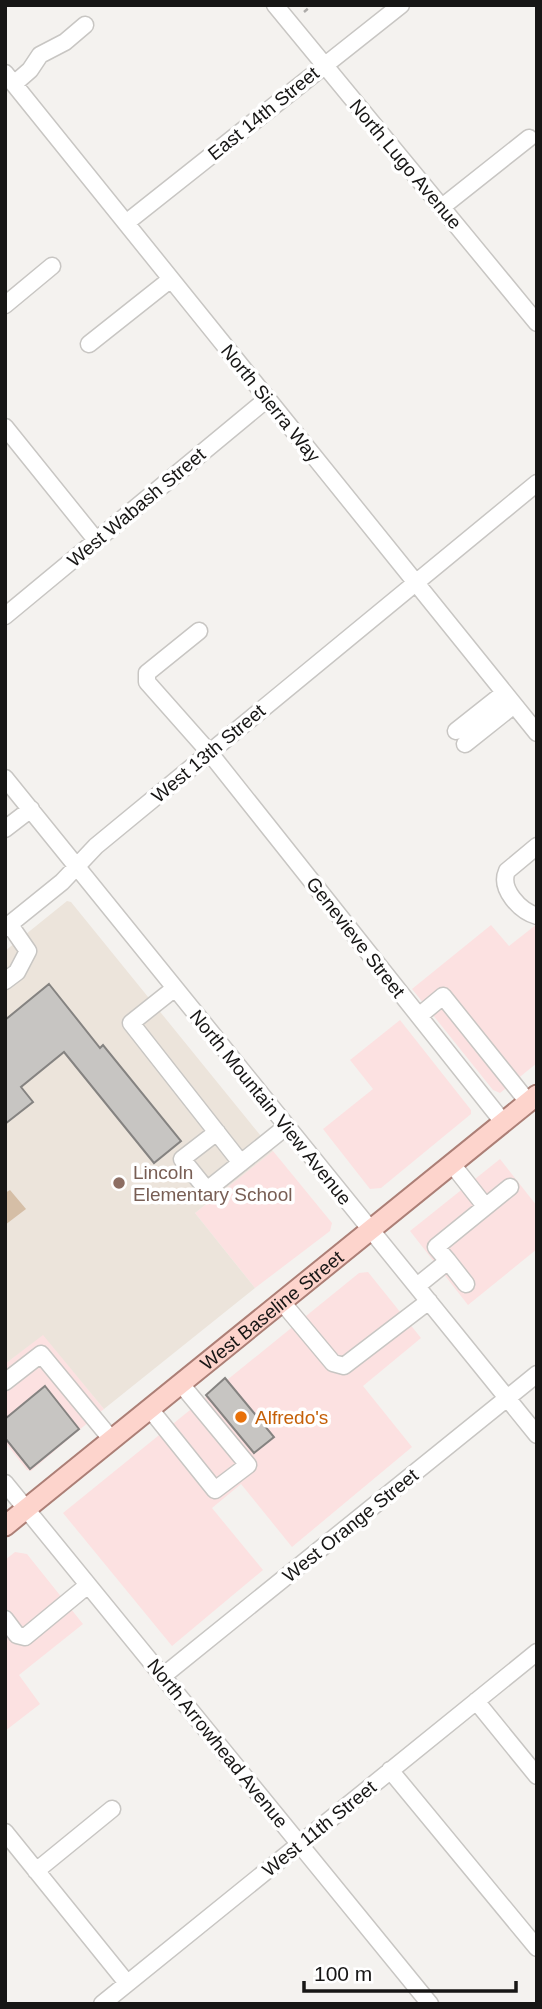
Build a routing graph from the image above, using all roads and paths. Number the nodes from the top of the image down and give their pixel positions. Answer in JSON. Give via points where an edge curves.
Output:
{"nodes":[{"id":1,"x":275,"y":5,"type":"edge"},
{"id":2,"x":312,"y":5,"type":"edge"},
{"id":3,"x":401,"y":5,"type":"edge"},
{"id":4,"x":304,"y":12,"type":"dead end"},
{"id":5,"x":85,"y":25,"type":"dead end"},
{"id":6,"x":324,"y":65,"type":"junction"},
{"id":7,"x":9,"y":78,"type":"edge"},
{"id":8,"x":529,"y":138,"type":"dead end"},
{"id":9,"x":442,"y":208,"type":"junction"},
{"id":10,"x":126,"y":223,"type":"junction"},
{"id":11,"x":52,"y":266,"type":"dead end"},
{"id":12,"x":171,"y":279,"type":"junction"},
{"id":13,"x":5,"y":305,"type":"edge"},
{"id":14,"x":537,"y":323,"type":"edge"},
{"id":15,"x":89,"y":344,"type":"dead end"},
{"id":16,"x":267,"y":399,"type":"junction"},
{"id":17,"x":5,"y":427,"type":"edge"},
{"id":18,"x":537,"y":484,"type":"edge"},
{"id":19,"x":96,"y":540,"type":"junction"},
{"id":20,"x":415,"y":582,"type":"junction"},
{"id":21,"x":5,"y":616,"type":"edge"},
{"id":22,"x":199,"y":631,"type":"dead end"},
{"id":23,"x":509,"y":699,"type":"junction"},
{"id":24,"x":537,"y":733,"type":"edge"},
{"id":25,"x":461,"y":737,"type":"dead end"},
{"id":26,"x":209,"y":752,"type":"junction"},
{"id":27,"x":5,"y":778,"type":"edge"},
{"id":28,"x":31,"y":809,"type":"junction"},
{"id":29,"x":5,"y":830,"type":"edge"},
{"id":30,"x":537,"y":846,"type":"edge"},
{"id":31,"x":77,"y":866,"type":"junction"},
{"id":32,"x":537,"y":916,"type":"edge"},
{"id":33,"x":7,"y":926,"type":"edge"},
{"id":34,"x":5,"y":981,"type":"edge"},
{"id":35,"x":175,"y":988,"type":"junction"},
{"id":36,"x":418,"y":1016,"type":"junction"},
{"id":37,"x":533,"y":1099,"type":"edge"},
{"id":38,"x":503,"y":1122,"type":"junction"},
{"id":39,"x":287,"y":1126,"type":"junction"},
{"id":40,"x":217,"y":1132,"type":"junction"},
{"id":41,"x":241,"y":1163,"type":"junction"},
{"id":42,"x":452,"y":1164,"type":"junction"},
{"id":43,"x":510,"y":1187,"type":"dead end"},
{"id":44,"x":485,"y":1206,"type":"junction"},
{"id":45,"x":371,"y":1230,"type":"junction"},
{"id":46,"x":448,"y":1261,"type":"junction"},
{"id":47,"x":466,"y":1284,"type":"dead end"},
{"id":48,"x":417,"y":1286,"type":"junction"},
{"id":49,"x":429,"y":1301,"type":"junction"},
{"id":50,"x":282,"y":1302,"type":"junction"},
{"id":51,"x":537,"y":1374,"type":"edge"},
{"id":52,"x":5,"y":1382,"type":"edge"},
{"id":53,"x":181,"y":1384,"type":"junction"},
{"id":54,"x":507,"y":1398,"type":"junction"},
{"id":55,"x":150,"y":1409,"type":"junction"},
{"id":56,"x":537,"y":1435,"type":"edge"},
{"id":57,"x":112,"y":1440,"type":"junction"},
{"id":58,"x":5,"y":1483,"type":"edge"},
{"id":59,"x":26,"y":1509,"type":"junction"},
{"id":60,"x":5,"y":1526,"type":"edge"},
{"id":61,"x":88,"y":1585,"type":"junction"},
{"id":62,"x":5,"y":1619,"type":"edge"},
{"id":63,"x":537,"y":1652,"type":"edge"},
{"id":64,"x":163,"y":1676,"type":"junction"},
{"id":65,"x":476,"y":1701,"type":"junction"},
{"id":66,"x":390,"y":1770,"type":"junction"},
{"id":67,"x":537,"y":1776,"type":"edge"},
{"id":68,"x":112,"y":1809,"type":"dead end"},
{"id":69,"x":5,"y":1832,"type":"edge"},
{"id":70,"x":300,"y":1844,"type":"junction"},
{"id":71,"x":36,"y":1871,"type":"junction"},
{"id":72,"x":537,"y":1948,"type":"edge"},
{"id":73,"x":127,"y":1983,"type":"junction"},
{"id":74,"x":424,"y":2002,"type":"edge"},
{"id":75,"x":102,"y":2004,"type":"edge"}],
"edges":[{"from":1,"to":6,"type":"street","name":"North Lugo Avenue"},
{"from":2,"to":4,"type":"path"},
{"from":3,"to":6,"type":"street","name":"East 14th Street"},
{"from":5,"to":7,"type":"street","via":[[40,55],[30,71]]},
{"from":6,"to":9,"type":"street","name":"North Lugo Avenue"},
{"from":6,"to":10,"type":"street","name":"East 14th Street"},
{"from":7,"to":10,"type":"street","name":"North Sierra Way"},
{"from":8,"to":9,"type":"street"},
{"from":9,"to":14,"type":"street","name":"North Lugo Avenue"},
{"from":10,"to":12,"type":"street","name":"North Sierra Way"},
{"from":11,"to":13,"type":"street"},
{"from":12,"to":15,"type":"street"},
{"from":12,"to":16,"type":"street","name":"North Sierra Way"},
{"from":16,"to":19,"type":"street","name":"West Wabash Street"},
{"from":16,"to":20,"type":"street","name":"North Sierra Way"},
{"from":17,"to":19,"type":"street"},
{"from":18,"to":20,"type":"street","name":"West 13th Street"},
{"from":19,"to":21,"type":"street","name":"West Wabash Street"},
{"from":20,"to":23,"type":"street","name":"North Sierra Way"},
{"from":20,"to":26,"type":"street","name":"West 13th Street"},
{"from":22,"to":26,"type":"street","name":"Genevieve Street","via":[[147,673],[147,682]]},
{"from":23,"to":24,"type":"street","name":"North Sierra Way"},
{"from":23,"to":25,"type":"street"},
{"from":26,"to":31,"type":"street","name":"West 13th Street"},
{"from":26,"to":36,"type":"street","name":"Genevieve Street"},
{"from":27,"to":28,"type":"street","name":"North Mountain View Avenue"},
{"from":28,"to":29,"type":"street"},
{"from":28,"to":31,"type":"street","name":"North Mountain View Avenue"},
{"from":30,"to":32,"type":"street","via":[[504,877],[521,908]]},
{"from":31,"to":33,"type":"street","name":"West 13th Street"},
{"from":31,"to":35,"type":"street","name":"North Mountain View Avenue"},
{"from":33,"to":34,"type":"street","via":[[27,951],[17,972]]},
{"from":35,"to":39,"type":"street","name":"North Mountain View Avenue"},
{"from":35,"to":40,"type":"street","via":[[131,1023]]},
{"from":36,"to":37,"type":"street","via":[[443,996]]},
{"from":36,"to":38,"type":"street","name":"Genevieve Street"},
{"from":37,"to":38,"type":"main road","name":"West Baseline Street"},
{"from":38,"to":42,"type":"main road","name":"West Baseline Street"},
{"from":39,"to":41,"type":"street"},
{"from":39,"to":45,"type":"street","name":"North Mountain View Avenue"},
{"from":40,"to":41,"type":"street"},
{"from":40,"to":41,"type":"street","via":[[182,1159],[206,1189]]},
{"from":42,"to":44,"type":"street"},
{"from":42,"to":45,"type":"main road","name":"West Baseline Street"},
{"from":43,"to":44,"type":"street"},
{"from":44,"to":46,"type":"street","via":[[436,1247]]},
{"from":45,"to":48,"type":"street","name":"North Mountain View Avenue"},
{"from":45,"to":50,"type":"main road","name":"West Baseline Street"},
{"from":46,"to":47,"type":"street"},
{"from":46,"to":48,"type":"street"},
{"from":48,"to":49,"type":"street","name":"North Mountain View Avenue"},
{"from":49,"to":50,"type":"street","via":[[344,1366],[333,1363]]},
{"from":49,"to":54,"type":"street","name":"North Mountain View Avenue"},
{"from":50,"to":53,"type":"main road","name":"West Baseline Street"},
{"from":51,"to":54,"type":"street","name":"West Orange Street"},
{"from":52,"to":57,"type":"street","via":[[41,1354]]},
{"from":53,"to":55,"type":"main road","name":"West Baseline Street"},
{"from":53,"to":55,"type":"street","via":[[248,1465],[215,1490]]},
{"from":54,"to":56,"type":"street","name":"North Mountain View Avenue"},
{"from":54,"to":64,"type":"street","name":"West Orange Street"},
{"from":55,"to":57,"type":"main road","name":"West Baseline Street"},
{"from":57,"to":59,"type":"main road","name":"West Baseline Street"},
{"from":58,"to":59,"type":"street","name":"North Arrowhead Avenue"},
{"from":59,"to":60,"type":"main road","name":"West Baseline Street"},
{"from":59,"to":61,"type":"street","name":"North Arrowhead Avenue"},
{"from":61,"to":62,"type":"street","via":[[25,1636],[17,1635]]},
{"from":61,"to":64,"type":"street","name":"North Arrowhead Avenue"},
{"from":63,"to":65,"type":"street","name":"West 11th Street"},
{"from":64,"to":70,"type":"street","name":"North Arrowhead Avenue"},
{"from":65,"to":66,"type":"street","name":"West 11th Street"},
{"from":65,"to":67,"type":"street"},
{"from":66,"to":70,"type":"street","name":"West 11th Street"},
{"from":66,"to":72,"type":"street"},
{"from":68,"to":71,"type":"street"},
{"from":69,"to":71,"type":"street"},
{"from":70,"to":73,"type":"street","name":"West 11th Street"},
{"from":70,"to":74,"type":"street","name":"North Arrowhead Avenue"},
{"from":71,"to":73,"type":"street"},
{"from":73,"to":75,"type":"street","name":"West 11th Street"}]}
